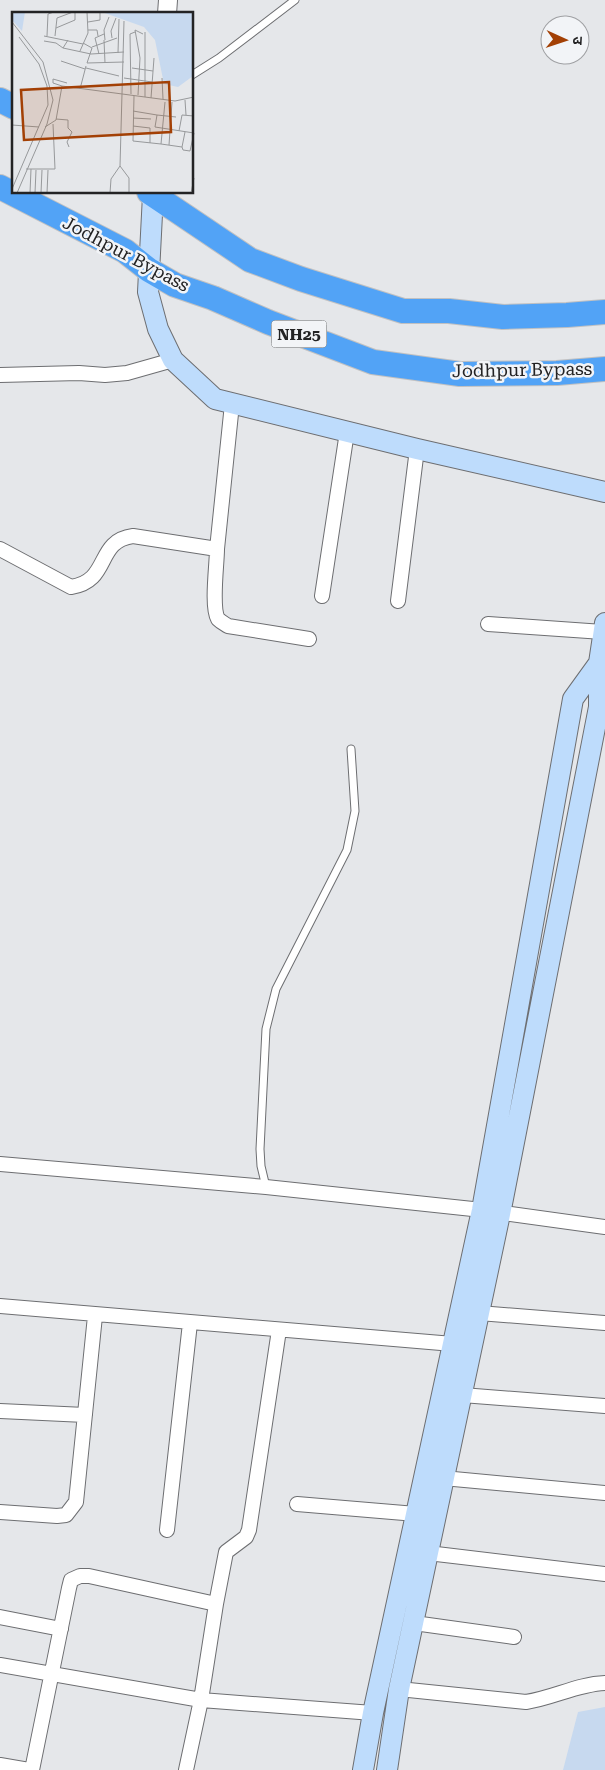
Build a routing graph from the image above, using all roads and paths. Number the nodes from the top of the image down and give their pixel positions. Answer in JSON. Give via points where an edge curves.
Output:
{"nodes":[{"id":1,"x":295,"y":0,"type":"edge"},
{"id":2,"x":194,"y":74,"type":"edge"},
{"id":3,"x":0,"y":100,"type":"edge"},
{"id":4,"x":12,"y":107,"type":"edge"},
{"id":5,"x":0,"y":187,"type":"edge"},
{"id":6,"x":12,"y":193,"type":"edge"},
{"id":7,"x":14,"y":194,"type":"edge"},
{"id":8,"x":152,"y":194,"type":"edge"},
{"id":9,"x":153,"y":194,"type":"edge"},
{"id":10,"x":149,"y":270,"type":"junction"},
{"id":11,"x":605,"y":312,"type":"edge"},
{"id":12,"x":173,"y":360,"type":"junction"},
{"id":13,"x":605,"y":368,"type":"edge"},
{"id":14,"x":0,"y":375,"type":"edge"},
{"id":15,"x":232,"y":404,"type":"junction"},
{"id":16,"x":347,"y":432,"type":"junction"},
{"id":17,"x":417,"y":449,"type":"junction"},
{"id":18,"x":605,"y":492,"type":"edge"},
{"id":19,"x":0,"y":549,"type":"edge"},
{"id":20,"x":217,"y":550,"type":"junction"},
{"id":21,"x":322,"y":596,"type":"dead end"},
{"id":22,"x":398,"y":601,"type":"dead end"},
{"id":23,"x":488,"y":624,"type":"dead end"},
{"id":24,"x":604,"y":627,"type":"edge"},
{"id":25,"x":309,"y":639,"type":"dead end"},
{"id":26,"x":599,"y":663,"type":"junction"},
{"id":27,"x":573,"y":699,"type":"junction"},
{"id":28,"x":602,"y":708,"type":"edge"},
{"id":29,"x":351,"y":749,"type":"dead end"},
{"id":30,"x":0,"y":1164,"type":"edge"},
{"id":31,"x":266,"y":1187,"type":"junction"},
{"id":32,"x":491,"y":1212,"type":"junction"},
{"id":33,"x":605,"y":1227,"type":"edge"},
{"id":34,"x":0,"y":1306,"type":"edge"},
{"id":35,"x":478,"y":1313,"type":"junction"},
{"id":36,"x":95,"y":1316,"type":"junction"},
{"id":37,"x":190,"y":1323,"type":"junction"},
{"id":38,"x":605,"y":1323,"type":"edge"},
{"id":39,"x":279,"y":1330,"type":"junction"},
{"id":40,"x":453,"y":1344,"type":"junction"},
{"id":41,"x":462,"y":1395,"type":"junction"},
{"id":42,"x":605,"y":1406,"type":"edge"},
{"id":43,"x":0,"y":1411,"type":"edge"},
{"id":44,"x":85,"y":1415,"type":"junction"},
{"id":45,"x":443,"y":1478,"type":"junction"},
{"id":46,"x":605,"y":1493,"type":"edge"},
{"id":47,"x":297,"y":1504,"type":"dead end"},
{"id":48,"x":0,"y":1512,"type":"edge"},
{"id":49,"x":416,"y":1514,"type":"junction"},
{"id":50,"x":167,"y":1530,"type":"dead end"},
{"id":51,"x":428,"y":1553,"type":"junction"},
{"id":52,"x":605,"y":1574,"type":"edge"},
{"id":53,"x":216,"y":1604,"type":"junction"},
{"id":54,"x":0,"y":1617,"type":"edge"},
{"id":55,"x":414,"y":1623,"type":"junction"},
{"id":56,"x":62,"y":1629,"type":"junction"},
{"id":57,"x":514,"y":1637,"type":"dead end"},
{"id":58,"x":0,"y":1665,"type":"edge"},
{"id":59,"x":53,"y":1674,"type":"junction"},
{"id":60,"x":605,"y":1683,"type":"edge"},
{"id":61,"x":399,"y":1689,"type":"junction"},
{"id":62,"x":201,"y":1700,"type":"junction"},
{"id":63,"x":373,"y":1713,"type":"junction"},
{"id":64,"x":0,"y":1765,"type":"edge"},
{"id":65,"x":31,"y":1770,"type":"edge"},
{"id":66,"x":186,"y":1770,"type":"edge"},
{"id":67,"x":364,"y":1770,"type":"edge"},
{"id":68,"x":387,"y":1770,"type":"edge"}],
"edges":[{"from":1,"to":2,"type":"lane"},
{"from":3,"to":4,"type":"highway"},
{"from":5,"to":6,"type":"highway","name":"Jodhpur Bypass","number":"NH25"},
{"from":7,"to":10,"type":"highway","name":"Jodhpur Bypass","number":"NH25","via":[[124,251]]},
{"from":8,"to":10,"type":"main road"},
{"from":9,"to":11,"type":"highway","via":[[250,260],[403,311],[503,316]]},
{"from":10,"to":12,"type":"main road","via":[[148,292],[158,328]]},
{"from":10,"to":13,"type":"highway","name":"Jodhpur Bypass","number":"NH25","via":[[175,285],[374,362],[460,374],[557,373]]},
{"from":12,"to":14,"type":"street","via":[[126,373],[105,375]]},
{"from":12,"to":15,"type":"main road","via":[[215,399]]},
{"from":15,"to":16,"type":"main road"},
{"from":15,"to":20,"type":"street"},
{"from":16,"to":17,"type":"main road"},
{"from":16,"to":21,"type":"street"},
{"from":17,"to":18,"type":"main road"},
{"from":17,"to":22,"type":"street"},
{"from":19,"to":20,"type":"street","via":[[71,587],[93,579],[112,544],[122,537]]},
{"from":20,"to":25,"type":"street","via":[[216,608],[222,623]]},
{"from":23,"to":24,"type":"street"},
{"from":24,"to":26,"type":"main road"},
{"from":26,"to":27,"type":"main road"},
{"from":26,"to":28,"type":"main road"},
{"from":27,"to":28,"type":"street"},
{"from":27,"to":32,"type":"main road"},
{"from":28,"to":32,"type":"main road"},
{"from":29,"to":31,"type":"lane","via":[[355,811],[347,850],[269,1009],[260,1149]]},
{"from":30,"to":31,"type":"street"},
{"from":31,"to":32,"type":"street"},
{"from":32,"to":33,"type":"street"},
{"from":32,"to":35,"type":"main road"},
{"from":32,"to":40,"type":"main road"},
{"from":34,"to":36,"type":"street"},
{"from":35,"to":38,"type":"street"},
{"from":35,"to":41,"type":"main road"},
{"from":36,"to":37,"type":"street"},
{"from":36,"to":44,"type":"street"},
{"from":37,"to":39,"type":"street"},
{"from":37,"to":50,"type":"street"},
{"from":39,"to":40,"type":"street"},
{"from":39,"to":53,"type":"street","via":[[249,1530],[246,1537],[226,1552]]},
{"from":40,"to":49,"type":"main road"},
{"from":41,"to":42,"type":"street"},
{"from":41,"to":45,"type":"main road"},
{"from":43,"to":44,"type":"street"},
{"from":44,"to":48,"type":"street","via":[[76,1502],[66,1515]]},
{"from":45,"to":46,"type":"street"},
{"from":45,"to":51,"type":"main road"},
{"from":47,"to":49,"type":"street"},
{"from":49,"to":63,"type":"main road"},
{"from":51,"to":52,"type":"street"},
{"from":51,"to":55,"type":"main road"},
{"from":53,"to":56,"type":"street","via":[[80,1576],[71,1580]]},
{"from":53,"to":62,"type":"street"},
{"from":54,"to":56,"type":"street"},
{"from":55,"to":57,"type":"street"},
{"from":55,"to":61,"type":"main road"},
{"from":56,"to":59,"type":"street"},
{"from":58,"to":59,"type":"street"},
{"from":59,"to":62,"type":"street"},
{"from":59,"to":65,"type":"street"},
{"from":60,"to":61,"type":"street","via":[[584,1685],[526,1702]]},
{"from":61,"to":68,"type":"main road"},
{"from":62,"to":63,"type":"street"},
{"from":62,"to":66,"type":"street"},
{"from":63,"to":67,"type":"main road"},
{"from":64,"to":65,"type":"street"}]}
